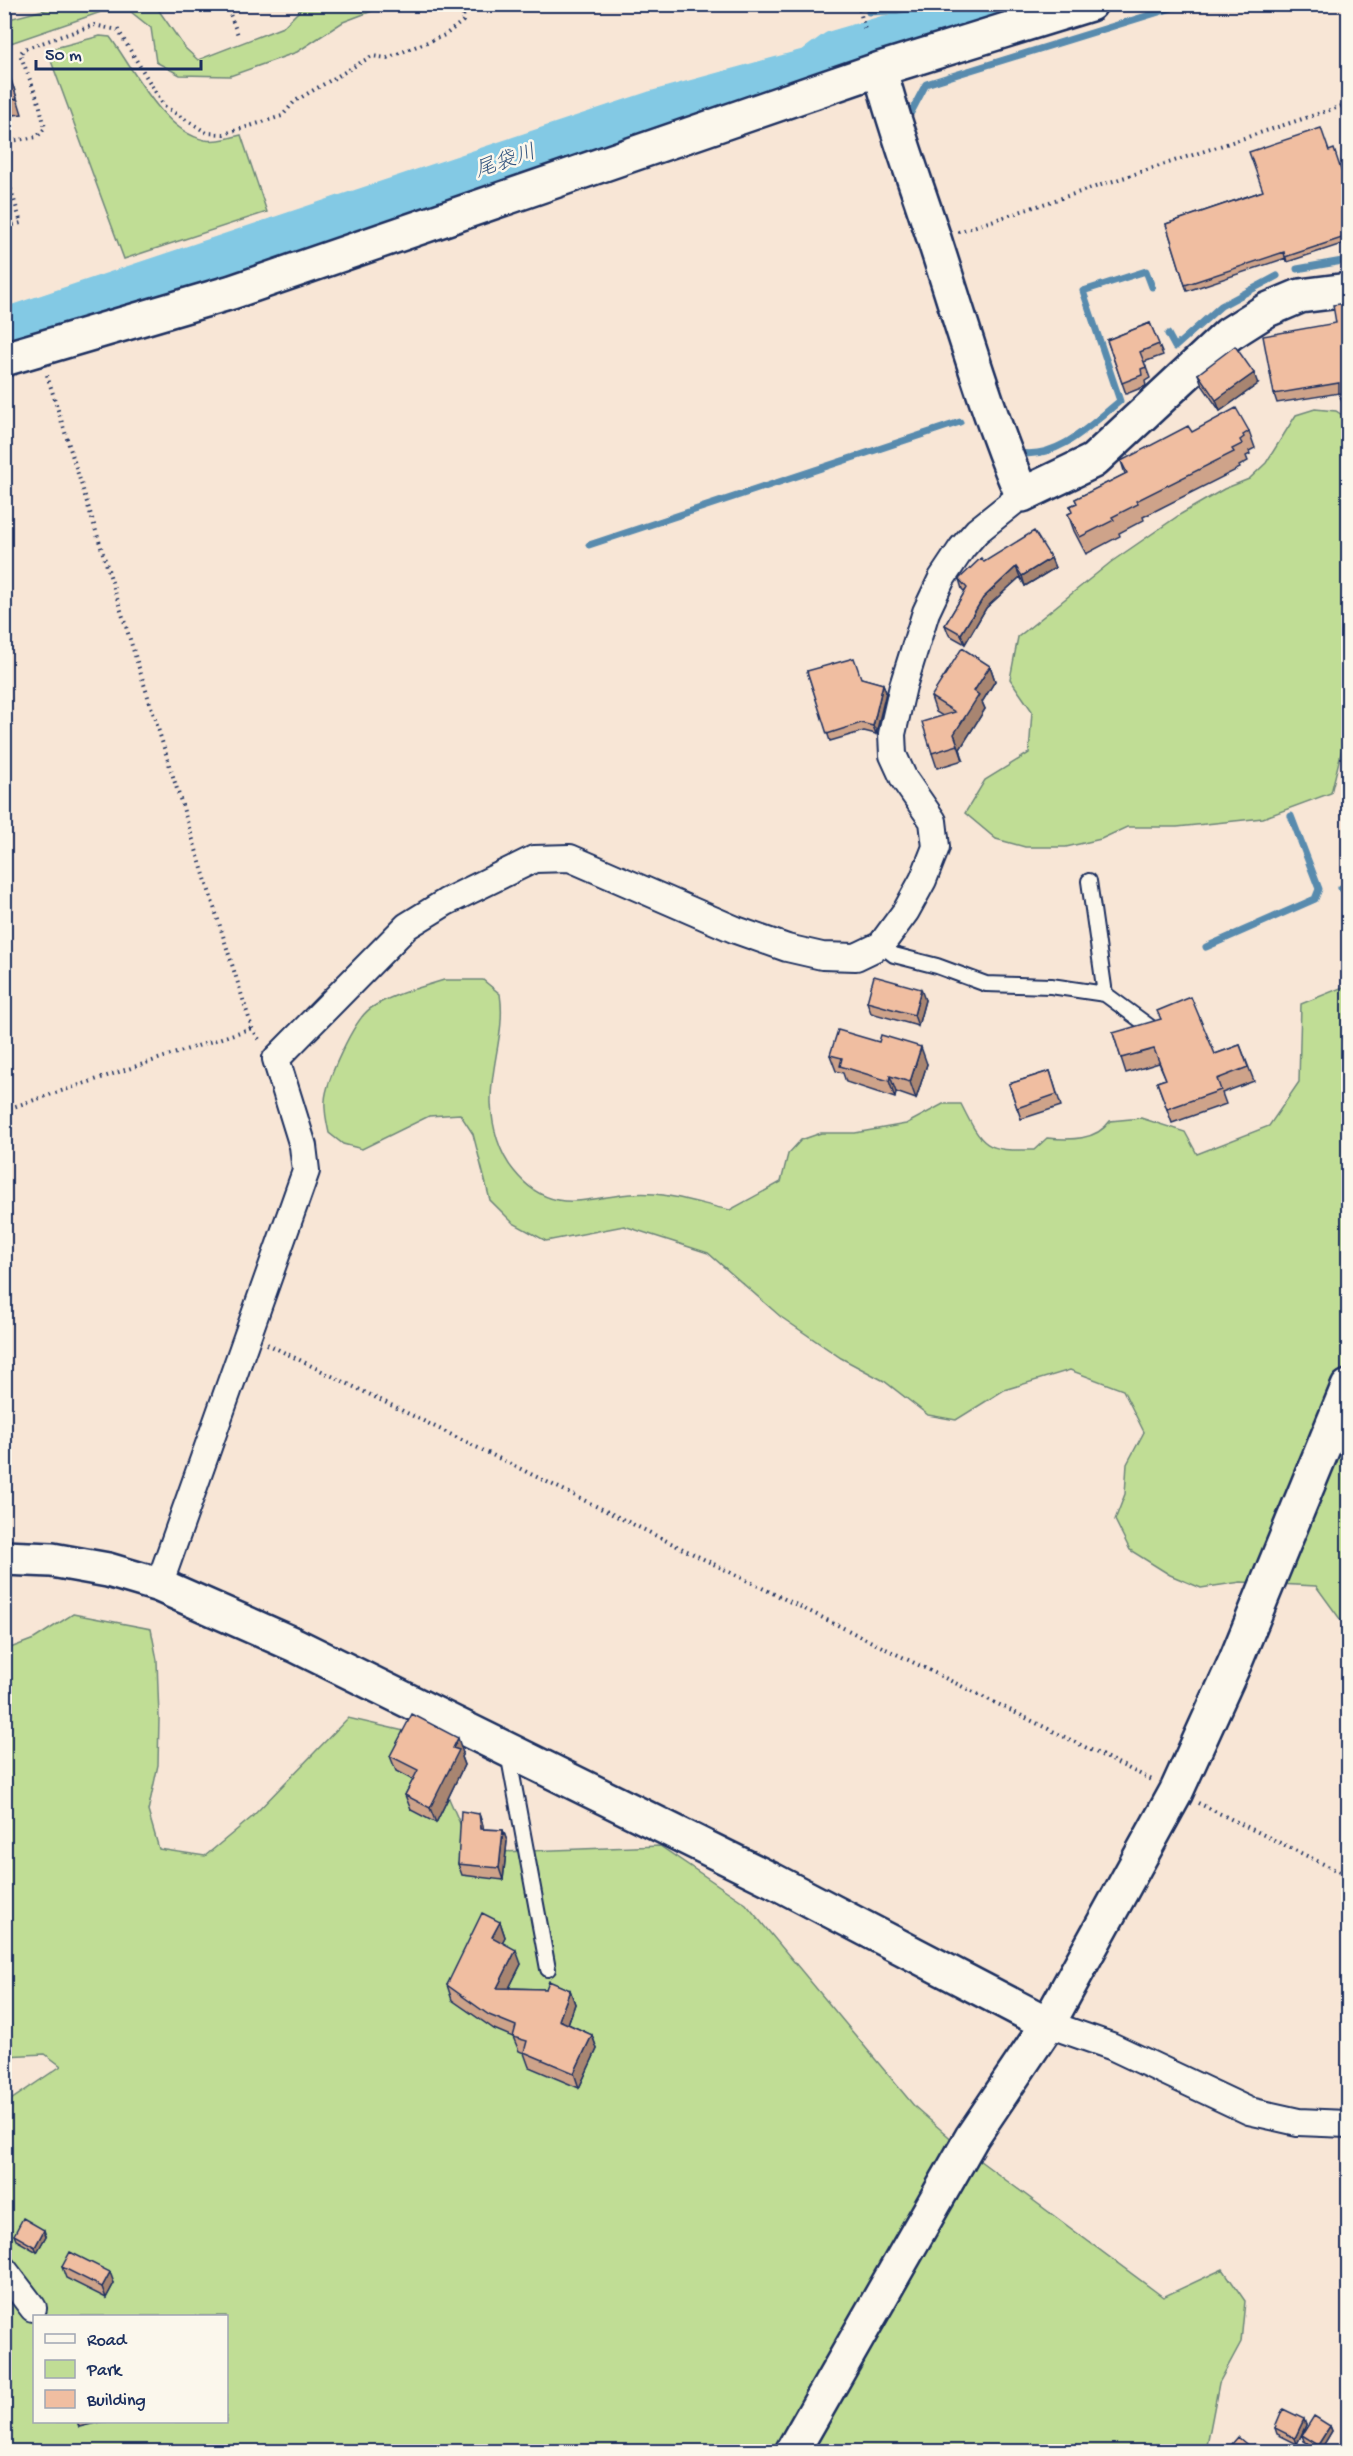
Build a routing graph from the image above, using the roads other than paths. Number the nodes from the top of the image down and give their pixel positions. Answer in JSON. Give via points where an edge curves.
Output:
{"nodes":[{"id":1,"x":1090,"y":4,"type":"edge"},
{"id":2,"x":880,"y":69,"type":"junction"},
{"id":3,"x":1348,"y":290,"type":"edge"},
{"id":4,"x":4,"y":359,"type":"edge"},
{"id":5,"x":1022,"y":495,"type":"junction"},
{"id":6,"x":1089,"y":881,"type":"dead end"},
{"id":7,"x":881,"y":945,"type":"junction"},
{"id":8,"x":1105,"y":994,"type":"junction"},
{"id":9,"x":1150,"y":1028,"type":"edge"},
{"id":10,"x":1348,"y":1387,"type":"edge"},
{"id":11,"x":4,"y":1558,"type":"edge"},
{"id":12,"x":159,"y":1585,"type":"junction"},
{"id":13,"x":508,"y":1750,"type":"junction"},
{"id":14,"x":548,"y":1969,"type":"dead end"},
{"id":15,"x":1048,"y":2024,"type":"junction"},
{"id":16,"x":1348,"y":2124,"type":"edge"},
{"id":17,"x":4,"y":2270,"type":"edge"},
{"id":18,"x":33,"y":2308,"type":"dead end"},
{"id":19,"x":792,"y":2451,"type":"edge"}],
"edges":[{"from":1,"to":2,"type":"street"},
{"from":2,"to":4,"type":"street","via":[[232,292]]},
{"from":2,"to":5,"type":"street","via":[[893,122],[999,441]]},
{"from":3,"to":5,"type":"street","via":[[1300,296],[1229,334],[1094,461]]},
{"from":5,"to":7,"type":"street","via":[[962,548],[926,612],[892,734],[893,755],[933,821],[936,847],[906,911]]},
{"from":6,"to":8,"type":"lane"},
{"from":7,"to":8,"type":"lane","via":[[894,955],[986,984],[1051,986]]},
{"from":7,"to":12,"type":"street","via":[[856,957],[822,956],[787,948],[570,858],[534,859],[406,926],[276,1059],[303,1146],[306,1171]]},
{"from":8,"to":9,"type":"lane"},
{"from":10,"to":15,"type":"street","via":[[1236,1660],[1176,1792]]},
{"from":11,"to":12,"type":"street","via":[[52,1560],[108,1570]]},
{"from":12,"to":13,"type":"street","via":[[295,1645]]},
{"from":13,"to":14,"type":"lane"},
{"from":13,"to":15,"type":"street","via":[[774,1881]]},
{"from":15,"to":16,"type":"street","via":[[1111,2046],[1249,2111],[1298,2122]]},
{"from":15,"to":19,"type":"street","via":[[972,2137]]},
{"from":17,"to":18,"type":"street"}]}
